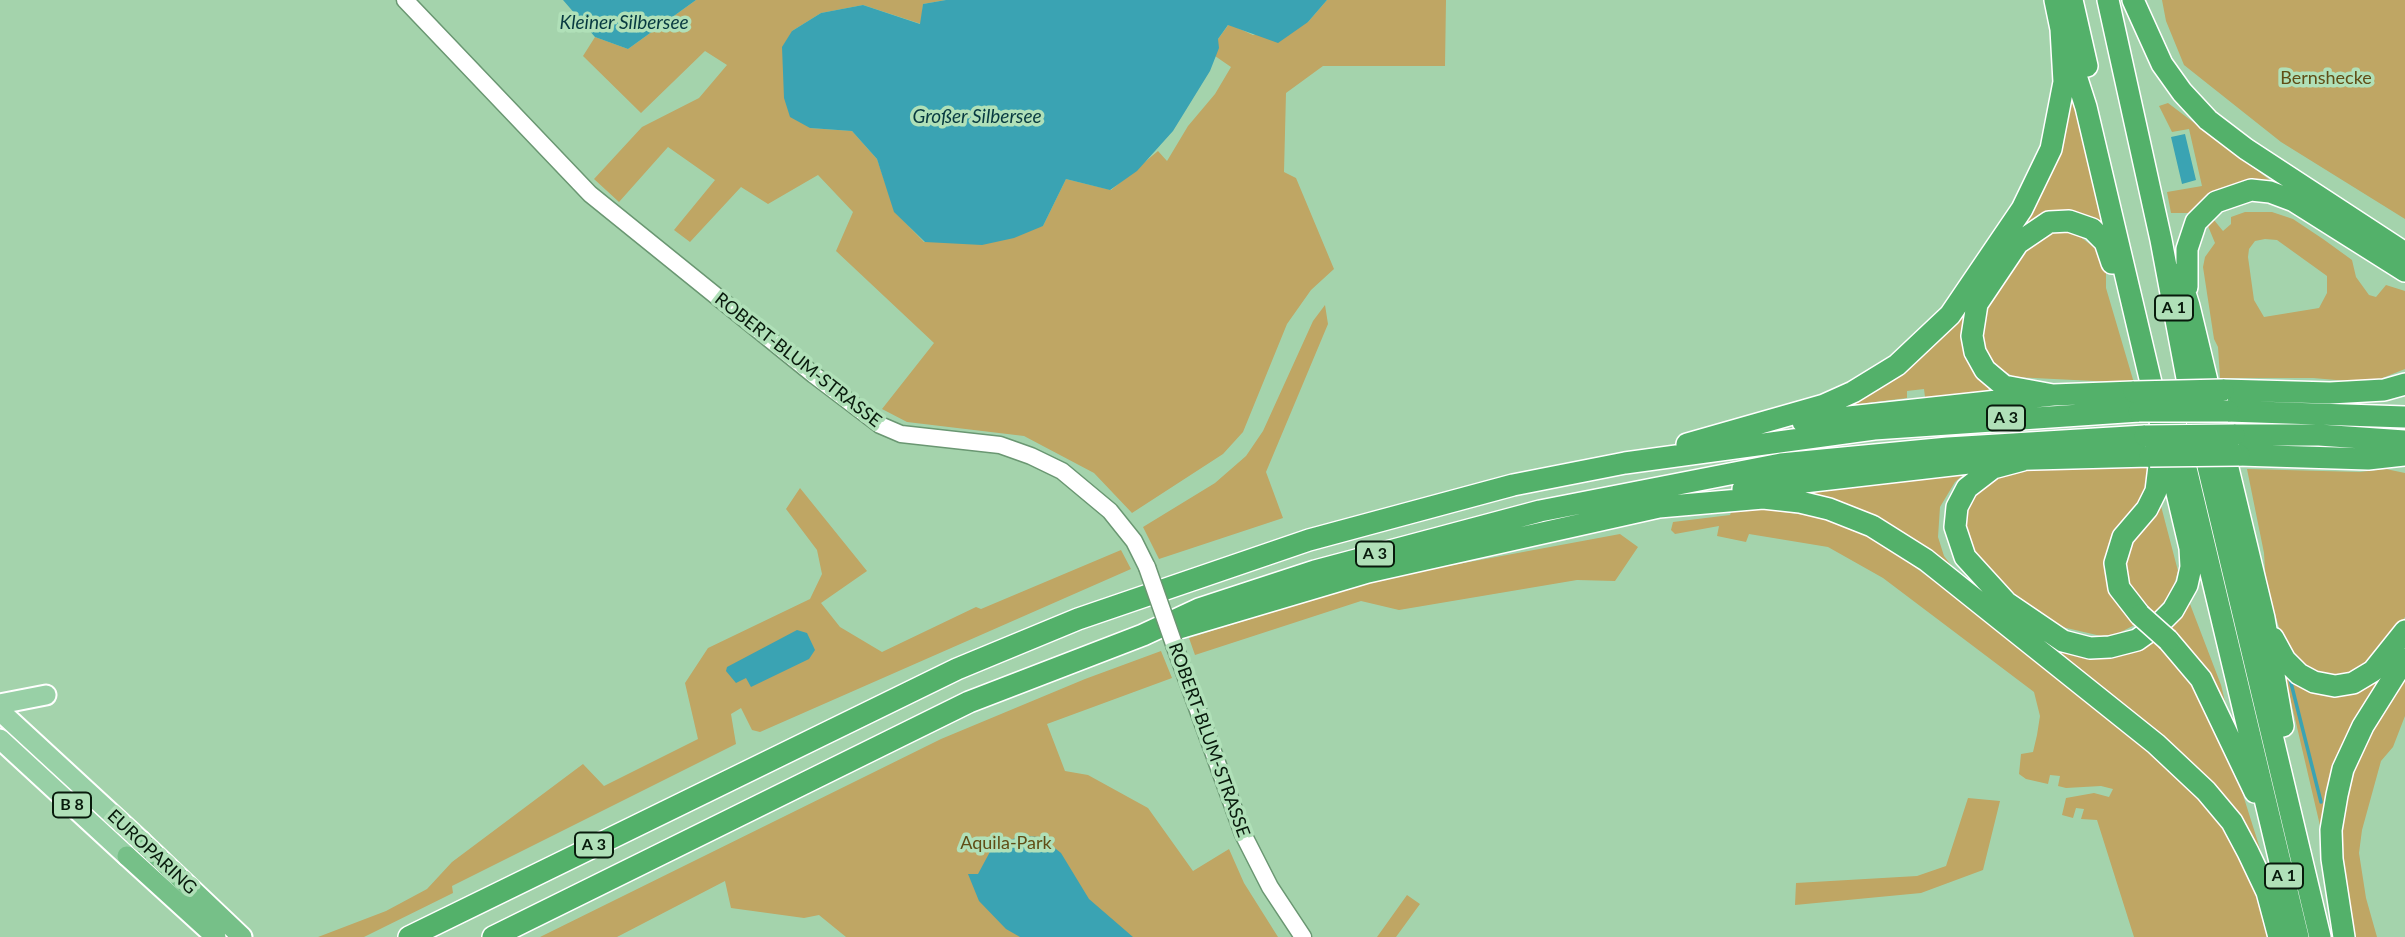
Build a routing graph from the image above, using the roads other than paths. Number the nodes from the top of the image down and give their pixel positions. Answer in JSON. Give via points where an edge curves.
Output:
{"nodes":[{"id":1,"x":405,"y":0,"type":"edge"},
{"id":2,"x":2055,"y":0,"type":"edge"},
{"id":3,"x":2072,"y":0,"type":"edge"},
{"id":4,"x":2108,"y":0,"type":"edge"},
{"id":5,"x":2133,"y":0,"type":"edge"},
{"id":6,"x":2061,"y":29,"type":"junction"},
{"id":7,"x":2127,"y":87,"type":"junction"},
{"id":8,"x":2405,"y":253,"type":"edge"},
{"id":9,"x":2405,"y":271,"type":"edge"},
{"id":10,"x":2189,"y":306,"type":"junction"},
{"id":11,"x":2405,"y":384,"type":"edge"},
{"id":12,"x":2330,"y":393,"type":"junction"},
{"id":13,"x":2053,"y":394,"type":"junction"},
{"id":14,"x":2226,"y":400,"type":"junction"},
{"id":15,"x":2405,"y":400,"type":"edge"},
{"id":16,"x":2137,"y":401,"type":"junction"},
{"id":17,"x":2405,"y":417,"type":"edge"},
{"id":18,"x":2405,"y":441,"type":"edge"},
{"id":19,"x":1706,"y":445,"type":"junction"},
{"id":20,"x":2237,"y":445,"type":"junction"},
{"id":21,"x":2147,"y":446,"type":"junction"},
{"id":22,"x":2405,"y":456,"type":"edge"},
{"id":23,"x":2368,"y":459,"type":"junction"},
{"id":24,"x":2023,"y":460,"type":"junction"},
{"id":25,"x":2405,"y":467,"type":"edge"},
{"id":26,"x":1692,"y":493,"type":"junction"},
{"id":27,"x":1616,"y":505,"type":"junction"},
{"id":28,"x":2264,"y":618,"type":"junction"},
{"id":29,"x":2405,"y":631,"type":"edge"},
{"id":30,"x":2405,"y":659,"type":"edge"},
{"id":31,"x":46,"y":695,"type":"dead end"},
{"id":32,"x":0,"y":704,"type":"edge"},
{"id":33,"x":0,"y":711,"type":"edge"},
{"id":34,"x":19,"y":728,"type":"junction"},
{"id":35,"x":3,"y":741,"type":"edge"},
{"id":36,"x":22,"y":776,"type":"dead end"},
{"id":37,"x":43,"y":779,"type":"junction"},
{"id":38,"x":2270,"y":815,"type":"junction"},
{"id":39,"x":141,"y":841,"type":"joint"},
{"id":40,"x":127,"y":856,"type":"joint"},
{"id":41,"x":2308,"y":886,"type":"junction"},
{"id":42,"x":216,"y":937,"type":"edge"},
{"id":43,"x":242,"y":937,"type":"edge"},
{"id":44,"x":409,"y":937,"type":"edge"},
{"id":45,"x":492,"y":937,"type":"edge"},
{"id":46,"x":1303,"y":937,"type":"edge"},
{"id":47,"x":2279,"y":937,"type":"edge"},
{"id":48,"x":2298,"y":937,"type":"edge"},
{"id":49,"x":2320,"y":937,"type":"edge"},
{"id":50,"x":2344,"y":937,"type":"edge"}],
"edges":[{"from":1,"to":46,"type":"main road","name":"ROBERT-BLUM-STRASSE","bridge":true,"via":[[590,194],[880,425],[901,433],[1000,445],[1062,471],[1110,511],[1147,567],[1243,834]]},
{"from":2,"to":6,"type":"highway"},
{"from":3,"to":38,"type":"highway","number":"A 1"},
{"from":4,"to":7,"type":"highway","number":"A 1"},
{"from":5,"to":8,"type":"highway","via":[[2162,64],[2208,120]]},
{"from":6,"to":19,"type":"highway","via":[[2063,93],[2046,162],[2010,229],[1938,329],[1882,376],[1842,398]]},
{"from":6,"to":24,"type":"highway","via":[[2087,107],[2190,548],[2192,567],[2187,585],[2158,625],[2137,640],[2110,647],[2090,648],[2063,641],[2007,603],[1965,557],[1955,527],[1962,497],[1984,473]]},
{"from":7,"to":10,"type":"highway","via":[[2144,122]]},
{"from":7,"to":41,"type":"highway","number":"A 1","via":[[2187,377]]},
{"from":9,"to":10,"type":"highway","via":[[2294,201],[2270,192],[2245,191],[2210,206],[2191,233],[2186,260]]},
{"from":10,"to":28,"type":"highway"},
{"from":11,"to":12,"type":"highway"},
{"from":12,"to":14,"type":"highway"},
{"from":12,"to":15,"type":"highway"},
{"from":13,"to":16,"type":"highway"},
{"from":13,"to":19,"type":"highway","via":[[1835,418]]},
{"from":13,"to":38,"type":"highway","bridge":true,"via":[[2018,390],[1994,380],[1978,358],[1972,326],[1980,299],[2018,243],[2044,224],[2070,221],[2092,229],[2108,250],[2159,466],[2156,491],[2147,509],[2123,537],[2115,563],[2119,588],[2202,679],[2253,789]]},
{"from":14,"to":16,"type":"highway","bridge":true},
{"from":14,"to":17,"type":"highway"},
{"from":16,"to":19,"type":"highway","number":"A 3"},
{"from":18,"to":20,"type":"highway","number":"A 3","via":[[2319,435]]},
{"from":19,"to":44,"type":"highway","number":"A 3","via":[[1513,485],[1390,517],[1078,619],[945,674]]},
{"from":20,"to":21,"type":"highway","number":"A 3","bridge":true},
{"from":20,"to":23,"type":"highway"},
{"from":21,"to":24,"type":"highway"},
{"from":21,"to":26,"type":"highway","number":"A 3","via":[[1870,454],[1781,464]]},
{"from":22,"to":23,"type":"highway"},
{"from":23,"to":25,"type":"highway"},
{"from":24,"to":26,"type":"highway"},
{"from":26,"to":27,"type":"highway","number":"A 3"},
{"from":26,"to":27,"type":"highway","via":[[1659,507]]},
{"from":26,"to":47,"type":"highway","via":[[1800,502],[1872,526],[1926,560],[2147,736],[2206,792],[2232,822],[2248,852],[2267,892]]},
{"from":27,"to":45,"type":"highway","number":"A 3","via":[[1368,572],[1195,625],[1143,635],[969,702]]},
{"from":28,"to":29,"type":"highway","via":[[2294,669],[2308,680],[2330,685],[2353,683],[2370,674]]},
{"from":28,"to":41,"type":"highway","via":[[2307,835]]},
{"from":30,"to":50,"type":"highway","via":[[2363,726],[2337,794],[2332,859]]},
{"from":31,"to":32,"type":"main road"},
{"from":33,"to":34,"type":"main road","name":"EUROPARING","number":"B 8"},
{"from":34,"to":35,"type":"main road"},
{"from":34,"to":39,"type":"main road","name":"EUROPARING","number":"B 8"},
{"from":35,"to":37,"type":"main road","name":"EUROPARING","number":"B 8"},
{"from":36,"to":37,"type":"main road"},
{"from":37,"to":40,"type":"main road","name":"EUROPARING","number":"B 8"},
{"from":38,"to":48,"type":"highway","number":"A 1"},
{"from":39,"to":43,"type":"highway","name":"EUROPARING","number":"B 8"},
{"from":40,"to":42,"type":"highway","name":"EUROPARING","number":"B 8"},
{"from":41,"to":49,"type":"highway","number":"A 1"}]}
